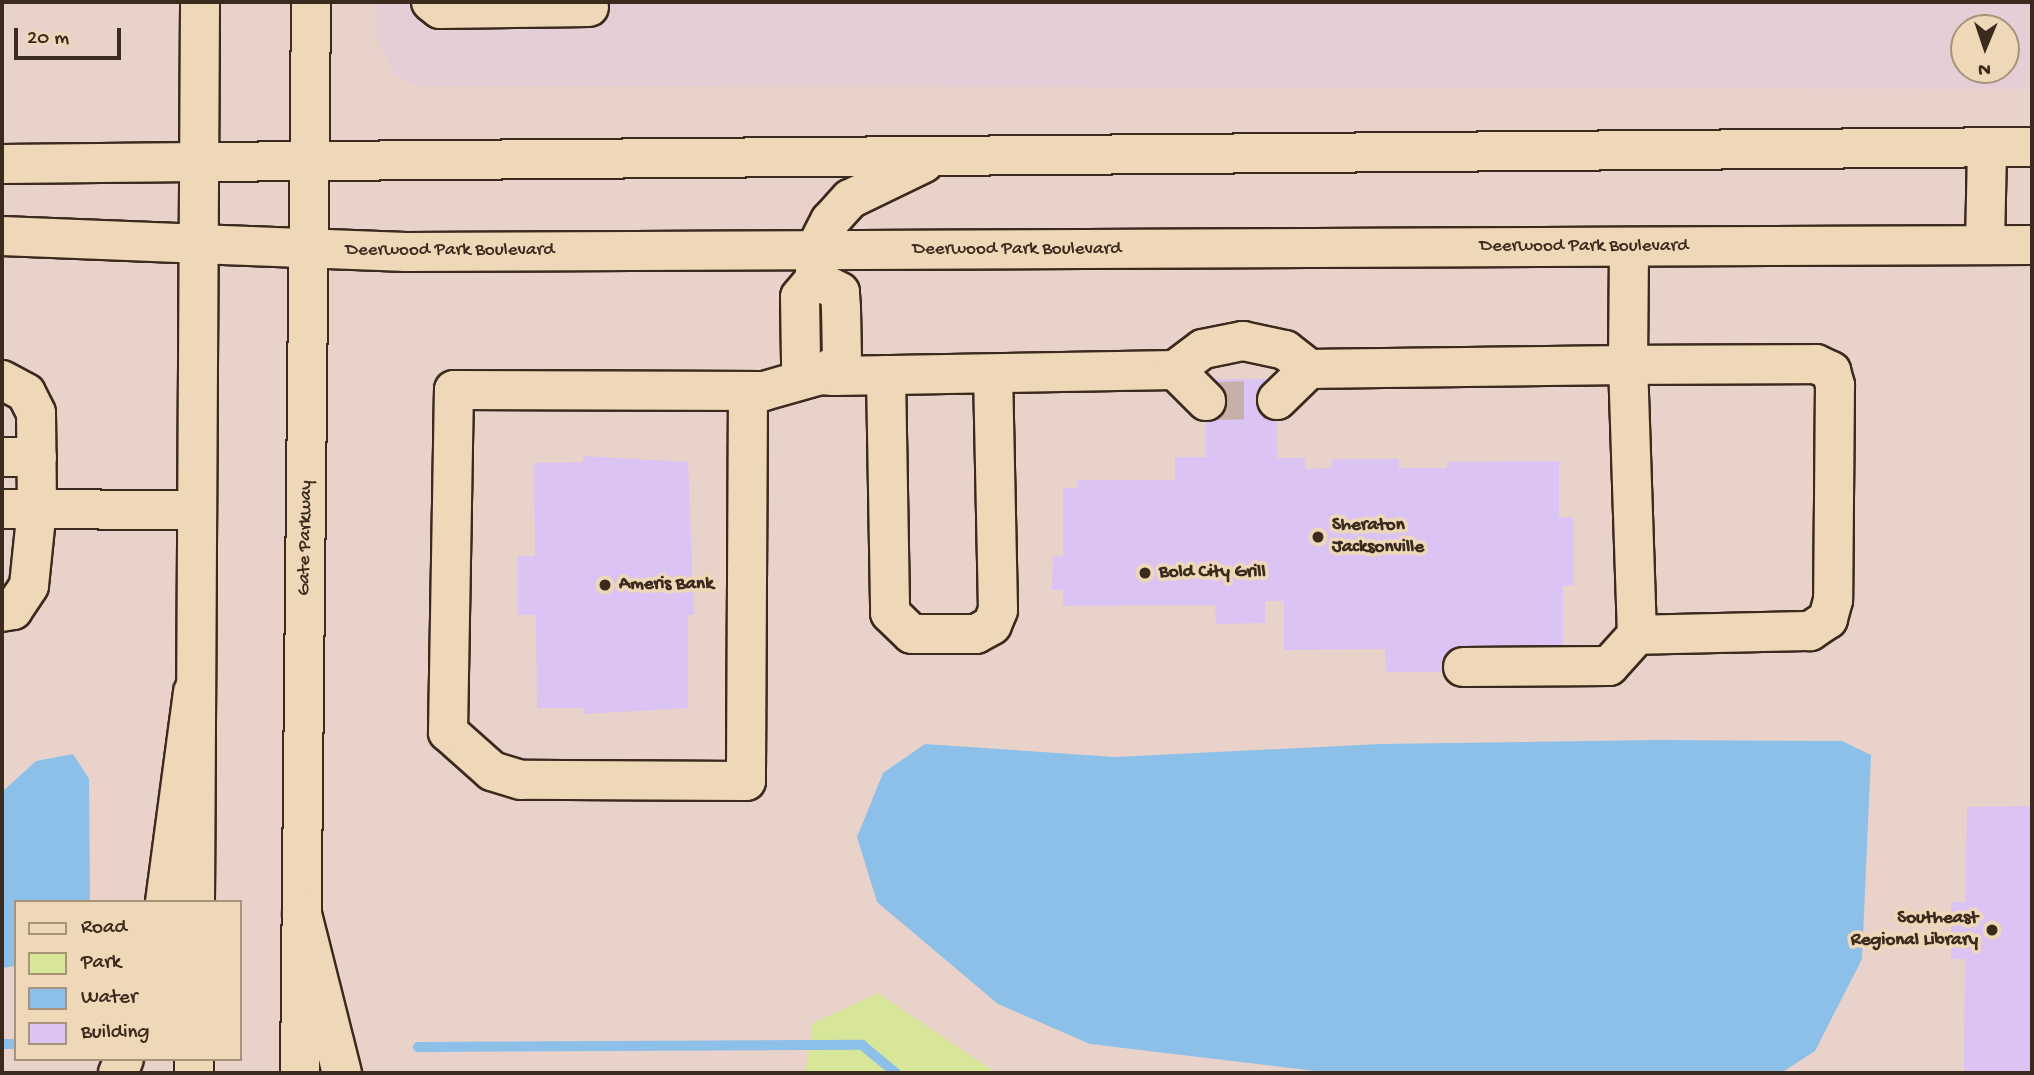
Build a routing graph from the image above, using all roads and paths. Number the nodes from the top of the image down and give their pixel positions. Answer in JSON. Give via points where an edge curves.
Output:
{"nodes":[{"id":1,"x":200,"y":2,"type":"edge"},
{"id":2,"x":311,"y":2,"type":"edge"},
{"id":3,"x":431,"y":2,"type":"edge"},
{"id":4,"x":589,"y":7,"type":"dead end"},
{"id":5,"x":2032,"y":147,"type":"edge"},
{"id":6,"x":1986,"y":148,"type":"junction"},
{"id":7,"x":935,"y":158,"type":"junction"},
{"id":8,"x":198,"y":162,"type":"junction"},
{"id":9,"x":311,"y":162,"type":"junction"},
{"id":10,"x":2,"y":164,"type":"edge"},
{"id":11,"x":2,"y":236,"type":"edge"},
{"id":12,"x":197,"y":244,"type":"junction"},
{"id":13,"x":1985,"y":245,"type":"junction"},
{"id":14,"x":2032,"y":245,"type":"edge"},
{"id":15,"x":1629,"y":247,"type":"junction"},
{"id":16,"x":310,"y":250,"type":"junction"},
{"id":17,"x":815,"y":265,"type":"junction"},
{"id":18,"x":1628,"y":365,"type":"junction"},
{"id":19,"x":1309,"y":369,"type":"junction"},
{"id":20,"x":1174,"y":370,"type":"junction"},
{"id":21,"x":993,"y":374,"type":"junction"},
{"id":22,"x":820,"y":375,"type":"junction"},
{"id":23,"x":886,"y":375,"type":"junction"},
{"id":24,"x":2,"y":380,"type":"edge"},
{"id":25,"x":748,"y":391,"type":"junction"},
{"id":26,"x":1276,"y":400,"type":"tunnel mouth"},
{"id":27,"x":1206,"y":401,"type":"tunnel mouth"},
{"id":28,"x":20,"y":457,"type":"edge"},
{"id":29,"x":20,"y":508,"type":"edge"},
{"id":30,"x":194,"y":510,"type":"junction"},
{"id":31,"x":17,"y":559,"type":"edge"},
{"id":32,"x":2,"y":612,"type":"edge"},
{"id":33,"x":1637,"y":635,"type":"junction"},
{"id":34,"x":1464,"y":667,"type":"dead end"},
{"id":35,"x":193,"y":692,"type":"junction"},
{"id":36,"x":165,"y":900,"type":"edge"},
{"id":37,"x":195,"y":900,"type":"edge"},
{"id":38,"x":302,"y":914,"type":"junction"},
{"id":39,"x":300,"y":1073,"type":"edge"},
{"id":40,"x":342,"y":1073,"type":"edge"}],
"edges":[{"from":1,"to":8,"type":"main road"},
{"from":2,"to":9,"type":"main road","name":"Gate Parkway"},
{"from":3,"to":4,"type":"main road","via":[[440,9]]},
{"from":5,"to":6,"type":"main road"},
{"from":6,"to":7,"type":"main road"},
{"from":6,"to":13,"type":"main road"},
{"from":7,"to":9,"type":"main road"},
{"from":7,"to":17,"type":"main road","via":[[850,199],[830,221]]},
{"from":8,"to":9,"type":"main road"},
{"from":8,"to":10,"type":"main road"},
{"from":8,"to":12,"type":"main road"},
{"from":9,"to":16,"type":"main road","name":"Gate Parkway"},
{"from":11,"to":12,"type":"main road","name":"Deerwood Park Boulevard"},
{"from":12,"to":16,"type":"main road","name":"Deerwood Park Boulevard"},
{"from":12,"to":30,"type":"main road"},
{"from":13,"to":14,"type":"main road","name":"Deerwood Park Boulevard"},
{"from":13,"to":15,"type":"main road","name":"Deerwood Park Boulevard"},
{"from":15,"to":17,"type":"main road","name":"Deerwood Park Boulevard"},
{"from":15,"to":18,"type":"main road"},
{"from":16,"to":17,"type":"main road","name":"Deerwood Park Boulevard"},
{"from":16,"to":38,"type":"main road","name":"Gate Parkway"},
{"from":17,"to":22,"type":"main road","via":[[800,297],[801,364]]},
{"from":18,"to":19,"type":"main road"},
{"from":18,"to":33,"type":"main road"},
{"from":18,"to":33,"type":"main road","via":[[1816,364],[1831,371],[1835,385],[1833,600],[1828,619],[1810,631]]},
{"from":19,"to":20,"type":"main road","via":[[1285,350],[1243,341],[1203,349]]},
{"from":19,"to":26,"type":"main road"},
{"from":20,"to":21,"type":"main road"},
{"from":20,"to":27,"type":"main road"},
{"from":21,"to":23,"type":"main road"},
{"from":21,"to":23,"type":"main road","via":[[998,610],[992,625],[976,634],[912,634],[890,613]]},
{"from":22,"to":23,"type":"main road"},
{"from":22,"to":25,"type":"main road"},
{"from":24,"to":28,"type":"main road","via":[[26,393],[36,413]]},
{"from":25,"to":25,"type":"main road","via":[[454,390],[448,732],[492,771],[521,780],[746,781]]},
{"from":28,"to":29,"type":"main road"},
{"from":29,"to":30,"type":"main road"},
{"from":29,"to":31,"type":"main road"},
{"from":30,"to":35,"type":"main road"},
{"from":31,"to":32,"type":"main road","via":[[29,586],[13,610]]},
{"from":33,"to":34,"type":"main road","via":[[1609,666]]},
{"from":35,"to":36,"type":"main road"},
{"from":35,"to":37,"type":"main road"},
{"from":38,"to":39,"type":"main road","name":"Gate Parkway"},
{"from":38,"to":40,"type":"main road"}]}
